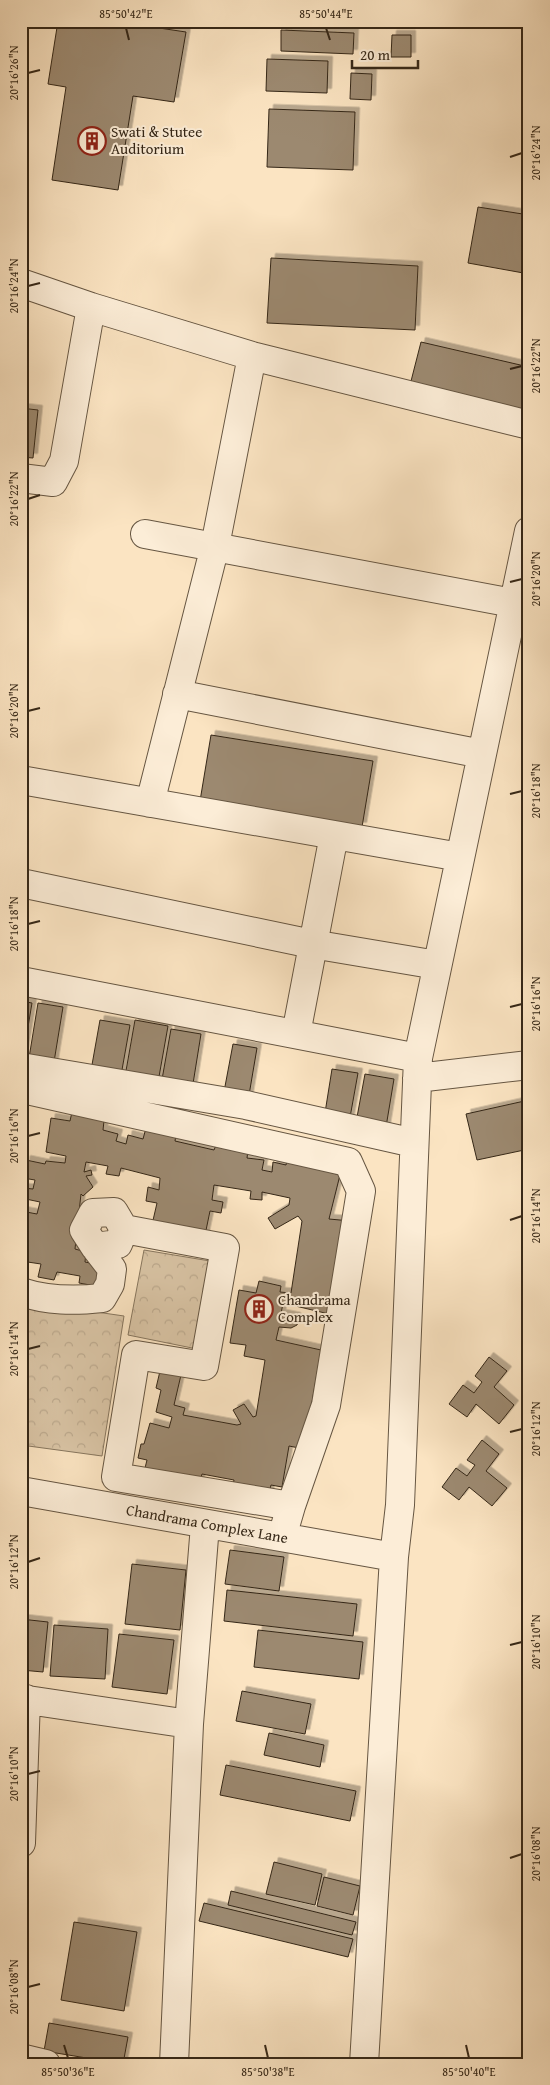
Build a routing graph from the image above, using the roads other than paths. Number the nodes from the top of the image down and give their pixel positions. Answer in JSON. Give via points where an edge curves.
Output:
{"nodes":[{"id":1,"x":21,"y":283,"type":"edge"},
{"id":2,"x":91,"y":307,"type":"junction"},
{"id":3,"x":252,"y":356,"type":"junction"},
{"id":4,"x":529,"y":425,"type":"edge"},
{"id":5,"x":21,"y":478,"type":"edge"},
{"id":6,"x":529,"y":531,"type":"edge"},
{"id":7,"x":145,"y":534,"type":"dead end"},
{"id":8,"x":215,"y":546,"type":"junction"},
{"id":9,"x":517,"y":616,"type":"edge"},
{"id":10,"x":177,"y":694,"type":"junction"},
{"id":11,"x":482,"y":754,"type":"junction"},
{"id":12,"x":21,"y":780,"type":"edge"},
{"id":13,"x":150,"y":803,"type":"junction"},
{"id":14,"x":334,"y":835,"type":"junction"},
{"id":15,"x":460,"y":857,"type":"junction"},
{"id":16,"x":21,"y":883,"type":"edge"},
{"id":17,"x":312,"y":944,"type":"junction"},
{"id":18,"x":437,"y":966,"type":"junction"},
{"id":19,"x":21,"y":982,"type":"edge"},
{"id":20,"x":296,"y":1034,"type":"junction"},
{"id":21,"x":529,"y":1065,"type":"edge"},
{"id":22,"x":21,"y":1067,"type":"edge"},
{"id":23,"x":418,"y":1068,"type":"junction"},
{"id":24,"x":21,"y":1091,"type":"edge"},
{"id":25,"x":414,"y":1144,"type":"junction"},
{"id":26,"x":21,"y":1292,"type":"edge"},
{"id":27,"x":21,"y":1491,"type":"edge"},
{"id":28,"x":291,"y":1506,"type":"junction"},
{"id":29,"x":205,"y":1525,"type":"junction"},
{"id":30,"x":282,"y":1537,"type":"junction"},
{"id":31,"x":394,"y":1557,"type":"junction"},
{"id":32,"x":24,"y":1699,"type":"edge"},
{"id":33,"x":190,"y":1724,"type":"junction"},
{"id":34,"x":21,"y":1843,"type":"edge"},
{"id":35,"x":21,"y":2058,"type":"edge"},
{"id":36,"x":46,"y":2064,"type":"edge"},
{"id":37,"x":174,"y":2064,"type":"edge"},
{"id":38,"x":364,"y":2064,"type":"edge"}],
"edges":[{"from":1,"to":2,"type":"street"},
{"from":2,"to":3,"type":"street"},
{"from":2,"to":5,"type":"street","via":[[64,461],[52,482]]},
{"from":3,"to":4,"type":"street"},
{"from":3,"to":8,"type":"street"},
{"from":6,"to":9,"type":"street"},
{"from":7,"to":8,"type":"street"},
{"from":8,"to":9,"type":"street"},
{"from":8,"to":10,"type":"street"},
{"from":9,"to":11,"type":"street"},
{"from":10,"to":11,"type":"street"},
{"from":10,"to":13,"type":"street"},
{"from":11,"to":15,"type":"street"},
{"from":12,"to":13,"type":"street"},
{"from":13,"to":14,"type":"street"},
{"from":14,"to":15,"type":"street"},
{"from":14,"to":17,"type":"street"},
{"from":15,"to":18,"type":"street"},
{"from":16,"to":17,"type":"street"},
{"from":17,"to":18,"type":"street"},
{"from":17,"to":20,"type":"street"},
{"from":18,"to":23,"type":"street"},
{"from":19,"to":20,"type":"street"},
{"from":20,"to":23,"type":"street"},
{"from":21,"to":23,"type":"street"},
{"from":22,"to":25,"type":"street","via":[[246,1106]]},
{"from":23,"to":25,"type":"street"},
{"from":24,"to":28,"type":"street","via":[[348,1162],[361,1191],[326,1405]]},
{"from":25,"to":31,"type":"street","via":[[400,1505]]},
{"from":26,"to":28,"type":"street","via":[[73,1301],[102,1298],[110,1284],[112,1269],[84,1230],[93,1213],[114,1212],[124,1229],[225,1248],[204,1366],[136,1355],[116,1477]]},
{"from":27,"to":29,"type":"street","name":"Chandrama Complex Lane"},
{"from":28,"to":30,"type":"street"},
{"from":29,"to":30,"type":"street","name":"Chandrama Complex Lane"},
{"from":29,"to":33,"type":"street"},
{"from":30,"to":31,"type":"street","name":"Chandrama Complex Lane"},
{"from":31,"to":38,"type":"street"},
{"from":32,"to":33,"type":"street"},
{"from":32,"to":34,"type":"street"},
{"from":33,"to":37,"type":"street"},
{"from":35,"to":36,"type":"street"}]}
